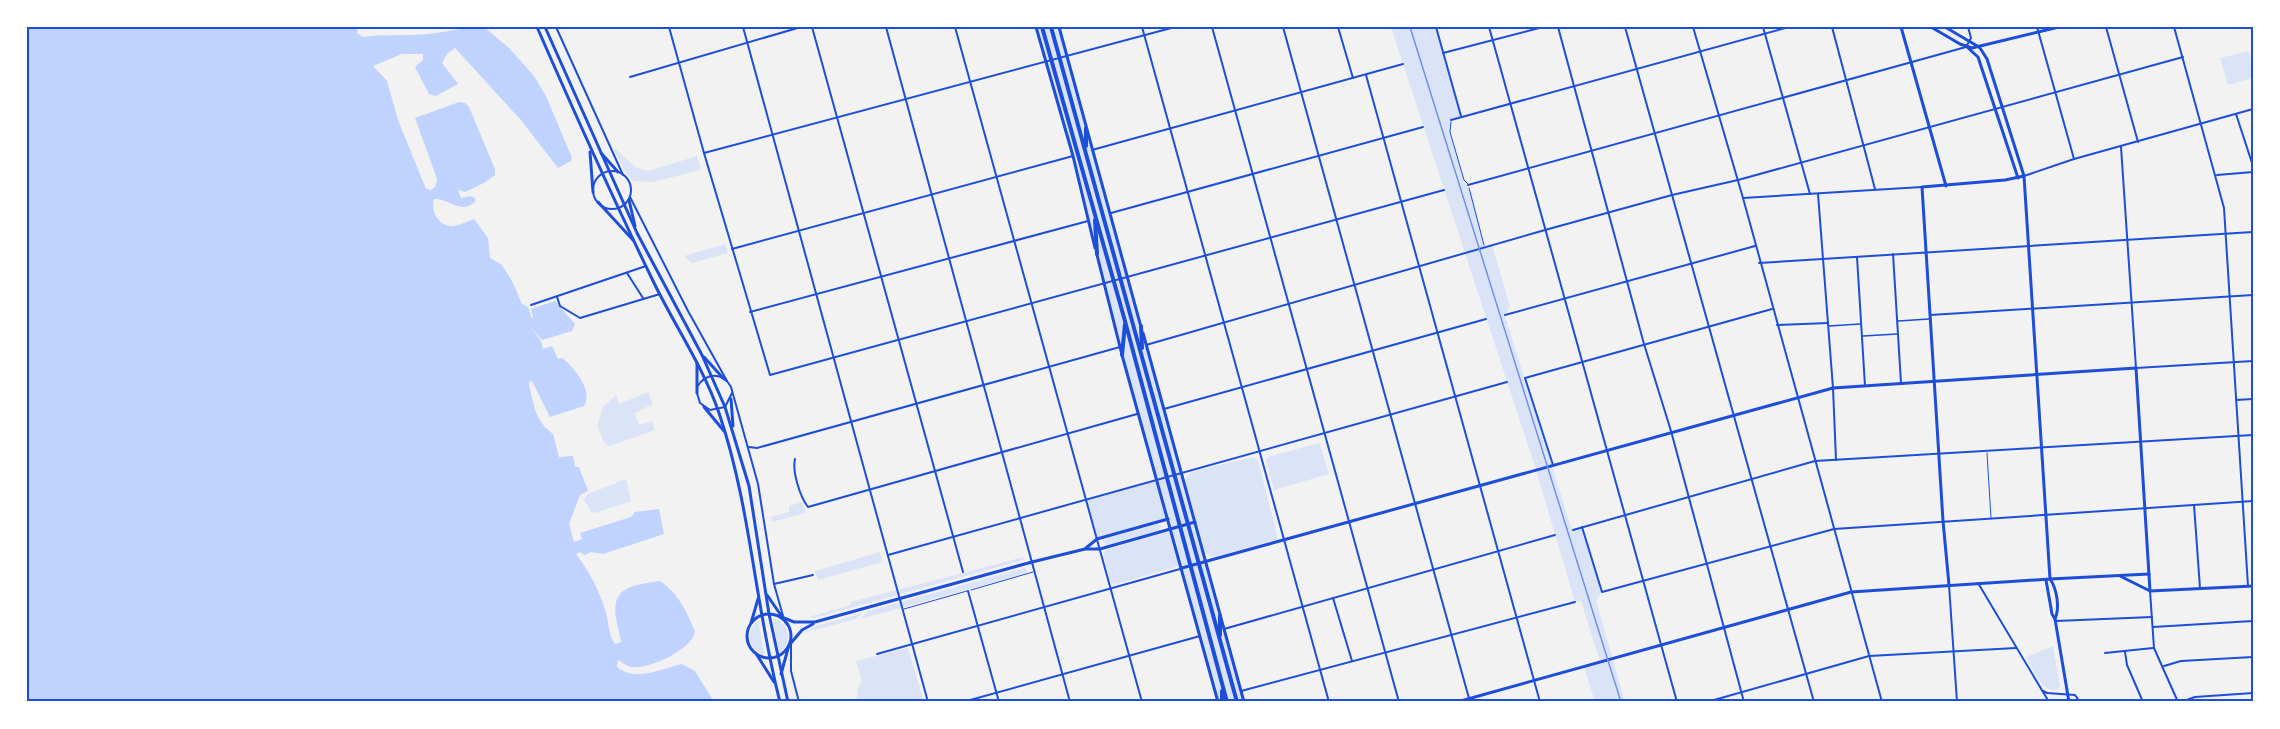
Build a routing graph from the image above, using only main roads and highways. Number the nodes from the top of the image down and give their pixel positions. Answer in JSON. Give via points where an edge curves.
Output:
{"nodes":[{"id":1,"x":537,"y":27,"type":"edge"},
{"id":2,"x":545,"y":27,"type":"edge"},
{"id":3,"x":1036,"y":27,"type":"edge"},
{"id":4,"x":1042,"y":27,"type":"edge"},
{"id":5,"x":1051,"y":27,"type":"edge"},
{"id":6,"x":1059,"y":27,"type":"edge"},
{"id":7,"x":1901,"y":27,"type":"edge"},
{"id":8,"x":1931,"y":27,"type":"edge"},
{"id":9,"x":1945,"y":27,"type":"edge"},
{"id":10,"x":2059,"y":27,"type":"edge"},
{"id":11,"x":1966,"y":47,"type":"junction"},
{"id":12,"x":1980,"y":48,"type":"junction"},
{"id":13,"x":1086,"y":128,"type":"junction"},
{"id":14,"x":590,"y":147,"type":"junction"},
{"id":15,"x":599,"y":150,"type":"junction"},
{"id":16,"x":1086,"y":150,"type":"junction"},
{"id":17,"x":618,"y":172,"type":"road end"},
{"id":18,"x":2024,"y":176,"type":"junction"},
{"id":19,"x":2018,"y":178,"type":"junction"},
{"id":20,"x":1946,"y":186,"type":"junction"},
{"id":21,"x":593,"y":192,"type":"road end"},
{"id":22,"x":629,"y":198,"type":"road end"},
{"id":23,"x":598,"y":202,"type":"road end"},
{"id":24,"x":1095,"y":214,"type":"junction"},
{"id":25,"x":637,"y":233,"type":"junction"},
{"id":26,"x":634,"y":241,"type":"junction"},
{"id":27,"x":1097,"y":254,"type":"junction"},
{"id":28,"x":1125,"y":321,"type":"junction"},
{"id":29,"x":1141,"y":326,"type":"junction"},
{"id":30,"x":702,"y":355,"type":"junction"},
{"id":31,"x":1122,"y":355,"type":"junction"},
{"id":32,"x":1142,"y":358,"type":"junction"},
{"id":33,"x":696,"y":361,"type":"junction"},
{"id":34,"x":2037,"y":375,"type":"junction"},
{"id":35,"x":723,"y":378,"type":"road end"},
{"id":36,"x":1935,"y":382,"type":"junction"},
{"id":37,"x":697,"y":393,"type":"road end"},
{"id":38,"x":731,"y":399,"type":"road end"},
{"id":39,"x":704,"y":407,"type":"road end"},
{"id":40,"x":733,"y":431,"type":"junction"},
{"id":41,"x":725,"y":432,"type":"junction"},
{"id":42,"x":1168,"y":519,"type":"junction"},
{"id":43,"x":1195,"y":522,"type":"junction"},
{"id":44,"x":1188,"y":524,"type":"junction"},
{"id":45,"x":1181,"y":526,"type":"junction"},
{"id":46,"x":1171,"y":529,"type":"junction"},
{"id":47,"x":1085,"y":549,"type":"junction"},
{"id":48,"x":1206,"y":562,"type":"junction"},
{"id":49,"x":1199,"y":564,"type":"junction"},
{"id":50,"x":1191,"y":566,"type":"junction"},
{"id":51,"x":1182,"y":568,"type":"junction"},
{"id":52,"x":2149,"y":574,"type":"junction"},
{"id":53,"x":2119,"y":576,"type":"junction"},
{"id":54,"x":2048,"y":580,"type":"junction"},
{"id":55,"x":1949,"y":585,"type":"junction"},
{"id":56,"x":2253,"y":586,"type":"edge"},
{"id":57,"x":765,"y":591,"type":"junction"},
{"id":58,"x":2150,"y":591,"type":"junction"},
{"id":59,"x":759,"y":597,"type":"junction"},
{"id":60,"x":768,"y":614,"type":"junction"},
{"id":61,"x":762,"y":615,"type":"junction"},
{"id":62,"x":779,"y":616,"type":"junction"},
{"id":63,"x":1220,"y":616,"type":"junction"},
{"id":64,"x":784,"y":618,"type":"junction"},
{"id":65,"x":2056,"y":620,"type":"junction"},
{"id":66,"x":815,"y":622,"type":"junction"},
{"id":67,"x":751,"y":623,"type":"junction"},
{"id":68,"x":787,"y":624,"type":"junction"},
{"id":69,"x":1220,"y":642,"type":"junction"},
{"id":70,"x":791,"y":644,"type":"junction"},
{"id":71,"x":757,"y":655,"type":"junction"},
{"id":72,"x":777,"y":657,"type":"junction"},
{"id":73,"x":770,"y":658,"type":"junction"},
{"id":74,"x":781,"y":676,"type":"junction"},
{"id":75,"x":775,"y":684,"type":"junction"},
{"id":76,"x":1469,"y":700,"type":"edge"},
{"id":77,"x":780,"y":702,"type":"edge"},
{"id":78,"x":788,"y":702,"type":"edge"},
{"id":79,"x":1220,"y":702,"type":"edge"},
{"id":80,"x":1237,"y":702,"type":"edge"},
{"id":81,"x":1244,"y":702,"type":"edge"},
{"id":82,"x":1457,"y":702,"type":"edge"},
{"id":83,"x":2069,"y":702,"type":"edge"}],
"edges":[{"from":1,"to":14,"type":"main road"},
{"from":2,"to":15,"type":"main road"},
{"from":3,"to":27,"type":"main road"},
{"from":4,"to":24,"type":"main road"},
{"from":5,"to":16,"type":"main road"},
{"from":6,"to":13,"type":"main road"},
{"from":7,"to":20,"type":"main road"},
{"from":8,"to":11,"type":"main road"},
{"from":9,"to":12,"type":"main road"},
{"from":10,"to":12,"type":"main road"},
{"from":11,"to":12,"type":"main road"},
{"from":11,"to":19,"type":"main road","via":[[1978,57]]},
{"from":12,"to":18,"type":"main road","via":[[1987,59]]},
{"from":13,"to":16,"type":"main road"},
{"from":13,"to":29,"type":"main road"},
{"from":14,"to":21,"type":"main road"},
{"from":14,"to":26,"type":"main road"},
{"from":15,"to":17,"type":"main road"},
{"from":15,"to":25,"type":"main road"},
{"from":16,"to":32,"type":"main road"},
{"from":18,"to":19,"type":"main road"},
{"from":18,"to":34,"type":"main road"},
{"from":19,"to":20,"type":"main road"},
{"from":20,"to":36,"type":"main road","via":[[1922,187]]},
{"from":22,"to":25,"type":"main road"},
{"from":23,"to":26,"type":"main road"},
{"from":24,"to":27,"type":"main road"},
{"from":24,"to":28,"type":"main road"},
{"from":25,"to":30,"type":"main road"},
{"from":26,"to":33,"type":"main road"},
{"from":27,"to":31,"type":"main road"},
{"from":28,"to":31,"type":"main road"},
{"from":28,"to":45,"type":"main road"},
{"from":29,"to":32,"type":"main road"},
{"from":29,"to":43,"type":"main road"},
{"from":30,"to":35,"type":"main road"},
{"from":30,"to":40,"type":"main road"},
{"from":31,"to":42,"type":"main road"},
{"from":32,"to":44,"type":"main road"},
{"from":33,"to":37,"type":"main road"},
{"from":33,"to":41,"type":"main road"},
{"from":34,"to":36,"type":"main road"},
{"from":34,"to":52,"type":"main road","via":[[2136,368]]},
{"from":34,"to":54,"type":"main road"},
{"from":36,"to":48,"type":"main road","via":[[1833,388]]},
{"from":36,"to":55,"type":"main road"},
{"from":38,"to":40,"type":"main road"},
{"from":39,"to":41,"type":"main road"},
{"from":40,"to":57,"type":"main road","via":[[749,486]]},
{"from":41,"to":59,"type":"main road","via":[[740,488]]},
{"from":42,"to":46,"type":"main road"},
{"from":42,"to":47,"type":"main road","via":[[1097,538]]},
{"from":43,"to":44,"type":"main road"},
{"from":43,"to":48,"type":"main road"},
{"from":44,"to":45,"type":"main road"},
{"from":44,"to":49,"type":"main road"},
{"from":45,"to":46,"type":"main road"},
{"from":45,"to":50,"type":"main road"},
{"from":46,"to":47,"type":"main road","via":[[1100,549]]},
{"from":46,"to":51,"type":"main road"},
{"from":47,"to":66,"type":"main road"},
{"from":48,"to":49,"type":"main road"},
{"from":48,"to":63,"type":"main road"},
{"from":49,"to":50,"type":"main road"},
{"from":49,"to":69,"type":"main road"},
{"from":50,"to":51,"type":"main road"},
{"from":50,"to":79,"type":"main road","via":[[1221,682]]},
{"from":51,"to":79,"type":"main road"},
{"from":52,"to":53,"type":"main road"},
{"from":52,"to":58,"type":"main road"},
{"from":53,"to":54,"type":"main road"},
{"from":53,"to":58,"type":"main road"},
{"from":54,"to":55,"type":"main road"},
{"from":54,"to":65,"type":"main road"},
{"from":54,"to":65,"type":"main road","via":[[2055,586]]},
{"from":55,"to":76,"type":"main road","via":[[1851,592]]},
{"from":56,"to":58,"type":"main road"},
{"from":57,"to":60,"type":"main road"},
{"from":57,"to":64,"type":"main road"},
{"from":59,"to":61,"type":"main road"},
{"from":59,"to":67,"type":"main road"},
{"from":60,"to":61,"type":"main road"},
{"from":60,"to":62,"type":"main road"},
{"from":60,"to":72,"type":"main road"},
{"from":61,"to":67,"type":"main road"},
{"from":61,"to":73,"type":"main road"},
{"from":62,"to":64,"type":"main road"},
{"from":62,"to":68,"type":"main road"},
{"from":63,"to":69,"type":"main road"},
{"from":63,"to":81,"type":"main road"},
{"from":64,"to":66,"type":"main road"},
{"from":64,"to":68,"type":"main road"},
{"from":65,"to":83,"type":"main road"},
{"from":66,"to":70,"type":"main road","via":[[796,635]]},
{"from":67,"to":71,"type":"main road","via":[[747,641]]},
{"from":68,"to":70,"type":"main road"},
{"from":69,"to":80,"type":"main road"},
{"from":70,"to":72,"type":"main road"},
{"from":70,"to":74,"type":"main road"},
{"from":71,"to":73,"type":"main road"},
{"from":71,"to":75,"type":"main road"},
{"from":72,"to":73,"type":"main road"},
{"from":72,"to":74,"type":"main road"},
{"from":73,"to":75,"type":"main road"},
{"from":74,"to":78,"type":"main road"},
{"from":75,"to":77,"type":"main road"},
{"from":76,"to":82,"type":"main road"}]}
